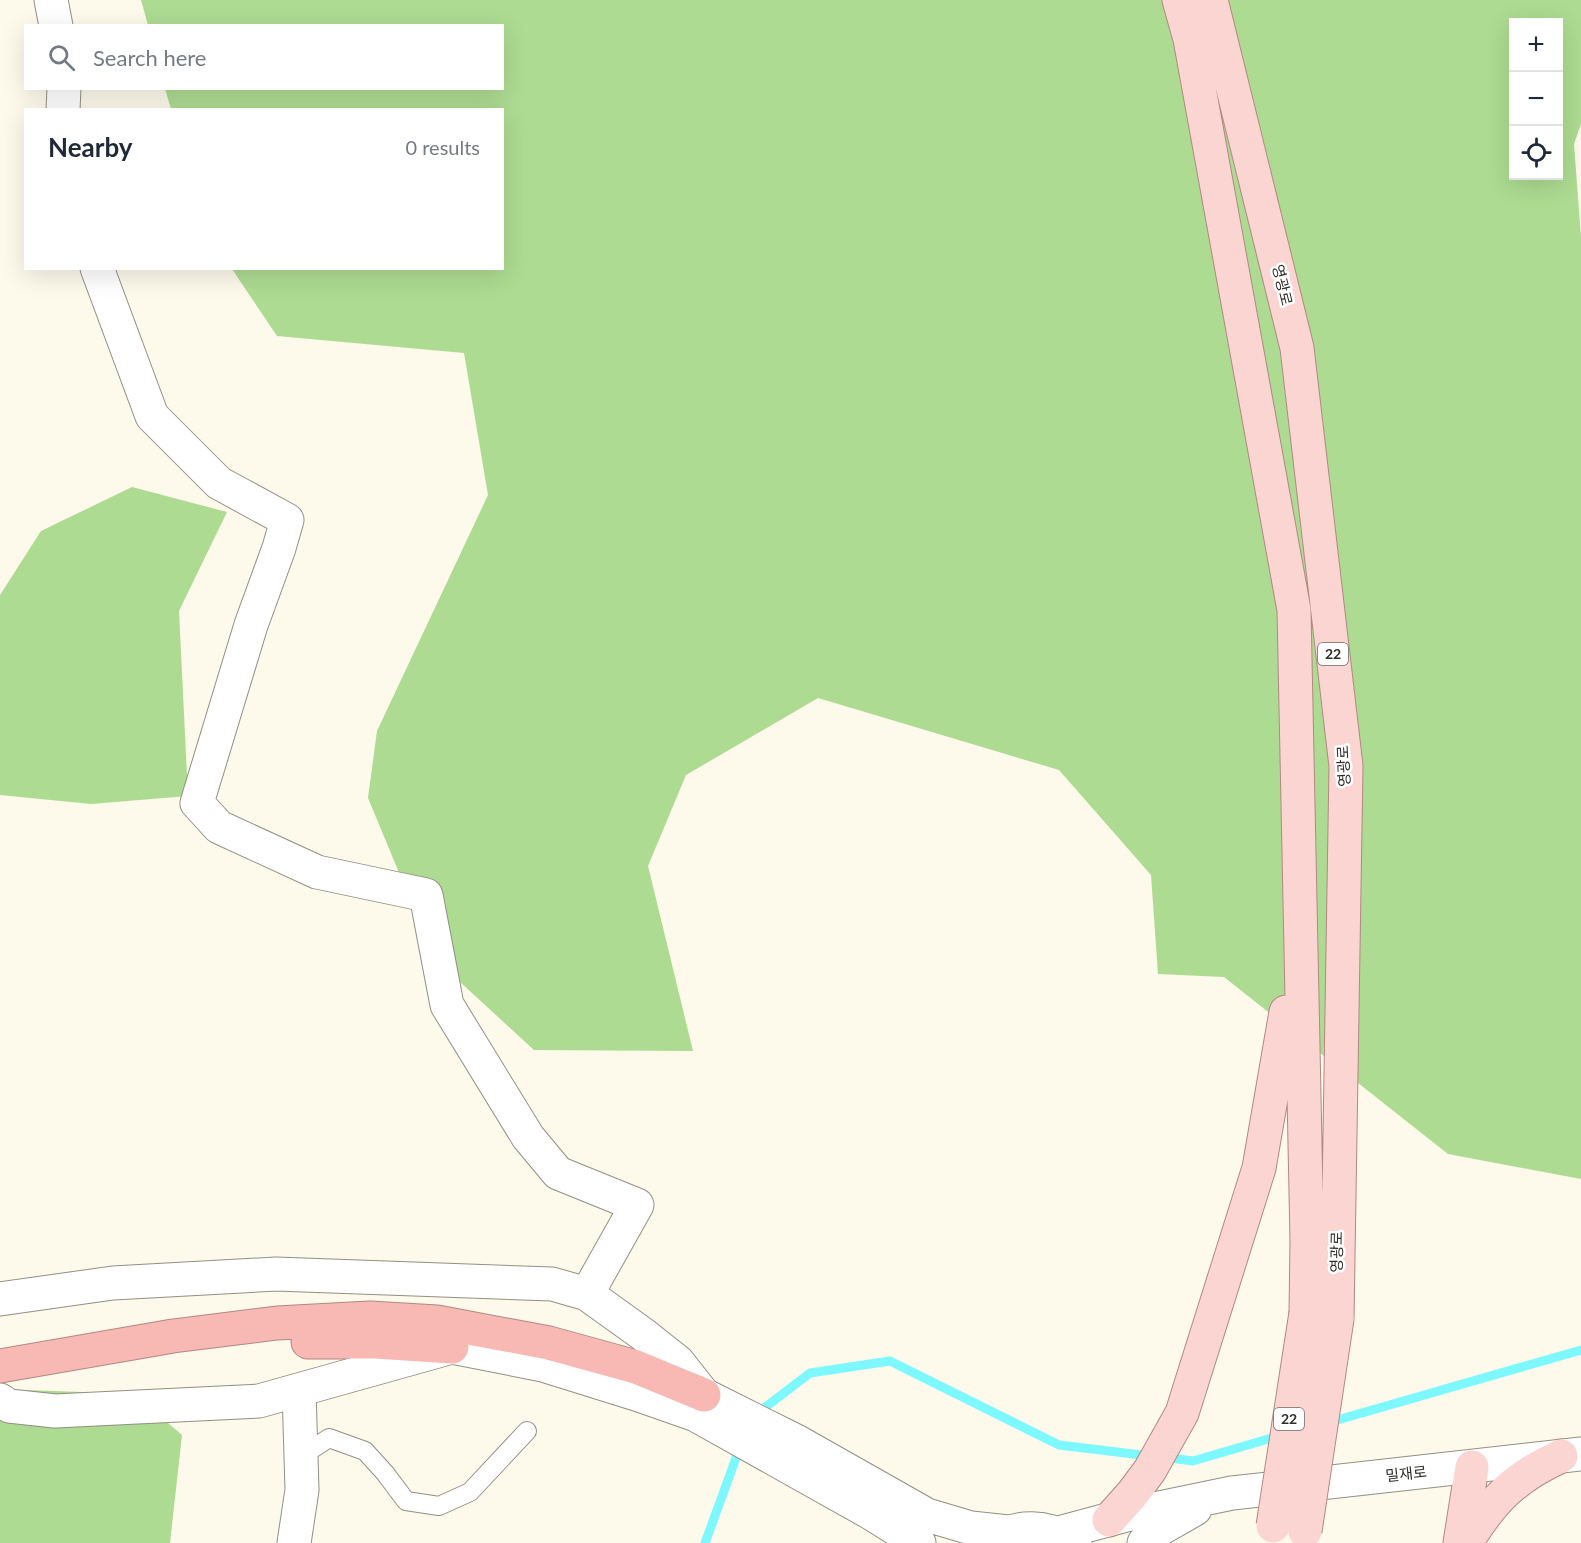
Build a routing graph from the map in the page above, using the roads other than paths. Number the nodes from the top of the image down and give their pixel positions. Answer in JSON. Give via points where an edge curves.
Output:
{"nodes":[{"id":1,"x":51,"y":0,"type":"edge"},
{"id":2,"x":1179,"y":0,"type":"edge"},
{"id":3,"x":1211,"y":0,"type":"edge"},
{"id":4,"x":56,"y":24,"type":"edge"},
{"id":5,"x":64,"y":90,"type":"edge"},
{"id":6,"x":63,"y":108,"type":"edge"},
{"id":7,"x":98,"y":270,"type":"edge"},
{"id":8,"x":1300,"y":924,"type":"junction"},
{"id":9,"x":587,"y":1294,"type":"junction"},
{"id":10,"x":0,"y":1299,"type":"edge"},
{"id":11,"x":1321,"y":1316,"type":"junction"},
{"id":12,"x":452,"y":1347,"type":"junction"},
{"id":13,"x":0,"y":1366,"type":"edge"},
{"id":14,"x":0,"y":1382,"type":"edge"},
{"id":15,"x":299,"y":1390,"type":"junction"},
{"id":16,"x":0,"y":1400,"type":"edge"},
{"id":17,"x":700,"y":1405,"type":"junction"},
{"id":18,"x":527,"y":1431,"type":"dead end"},
{"id":19,"x":793,"y":1454,"type":"junction"},
{"id":20,"x":1571,"y":1455,"type":"edge"},
{"id":21,"x":300,"y":1457,"type":"junction"},
{"id":22,"x":1472,"y":1467,"type":"junction"},
{"id":23,"x":1232,"y":1493,"type":"junction"},
{"id":24,"x":1109,"y":1520,"type":"junction"},
{"id":25,"x":1271,"y":1534,"type":"edge"},
{"id":26,"x":1304,"y":1537,"type":"edge"},
{"id":27,"x":999,"y":1538,"type":"edge"},
{"id":28,"x":1067,"y":1538,"type":"edge"},
{"id":29,"x":294,"y":1543,"type":"edge"},
{"id":30,"x":919,"y":1543,"type":"edge"},
{"id":31,"x":1144,"y":1543,"type":"edge"},
{"id":32,"x":1460,"y":1543,"type":"edge"},
{"id":33,"x":1466,"y":1543,"type":"edge"}],
"edges":[{"from":1,"to":4,"type":"street"},
{"from":2,"to":8,"type":"main road","name":"영광로","number":"22","via":[[1190,39],[1294,610]]},
{"from":3,"to":11,"type":"main road","name":"영광로","number":"22","via":[[1297,348],[1346,766]]},
{"from":5,"to":6,"type":"street"},
{"from":7,"to":9,"type":"street","via":[[152,416],[219,483],[287,520],[197,803],[219,827],[317,872],[426,895],[447,1005],[528,1137],[558,1173],[637,1205]]},
{"from":8,"to":11,"type":"main road","name":"영광로","number":"22"},
{"from":8,"to":24,"type":"main road","via":[[1259,1168],[1182,1413],[1150,1470]]},
{"from":9,"to":10,"type":"street","via":[[552,1284],[276,1274],[113,1282]]},
{"from":9,"to":17,"type":"street","via":[[678,1362]]},
{"from":11,"to":25,"type":"main road","name":"영광로","number":"22","bridge":true},
{"from":11,"to":26,"type":"main road","name":"영광로","number":"22","bridge":true},
{"from":12,"to":14,"type":"highway","via":[[376,1342],[244,1346]]},
{"from":12,"to":15,"type":"street"},
{"from":12,"to":17,"type":"street","via":[[543,1365],[636,1394]]},
{"from":13,"to":17,"type":"highway","via":[[172,1336],[277,1323],[370,1318],[436,1322],[549,1343],[636,1367]]},
{"from":15,"to":16,"type":"street","via":[[260,1401],[55,1411],[9,1406]]},
{"from":15,"to":21,"type":"street"},
{"from":17,"to":19,"type":"street"},
{"from":18,"to":21,"type":"lane","via":[[470,1492],[439,1506],[406,1501],[365,1451],[329,1438]]},
{"from":19,"to":27,"type":"street","via":[[927,1515]]},
{"from":19,"to":30,"type":"street","via":[[869,1512]]},
{"from":20,"to":22,"type":"street","name":"밀재로"},
{"from":20,"to":33,"type":"main road","via":[[1533,1469],[1504,1492]]},
{"from":21,"to":29,"type":"street","via":[[302,1490]]},
{"from":22,"to":23,"type":"street","name":"밀재로"},
{"from":22,"to":32,"type":"main road"},
{"from":23,"to":24,"type":"street","name":"밀재로"},
{"from":23,"to":31,"type":"street","name":"밀재로","via":[[1202,1505]]},
{"from":24,"to":28,"type":"street","name":"밀재로"},
{"from":27,"to":28,"type":"street","via":[[1033,1528]]}]}
